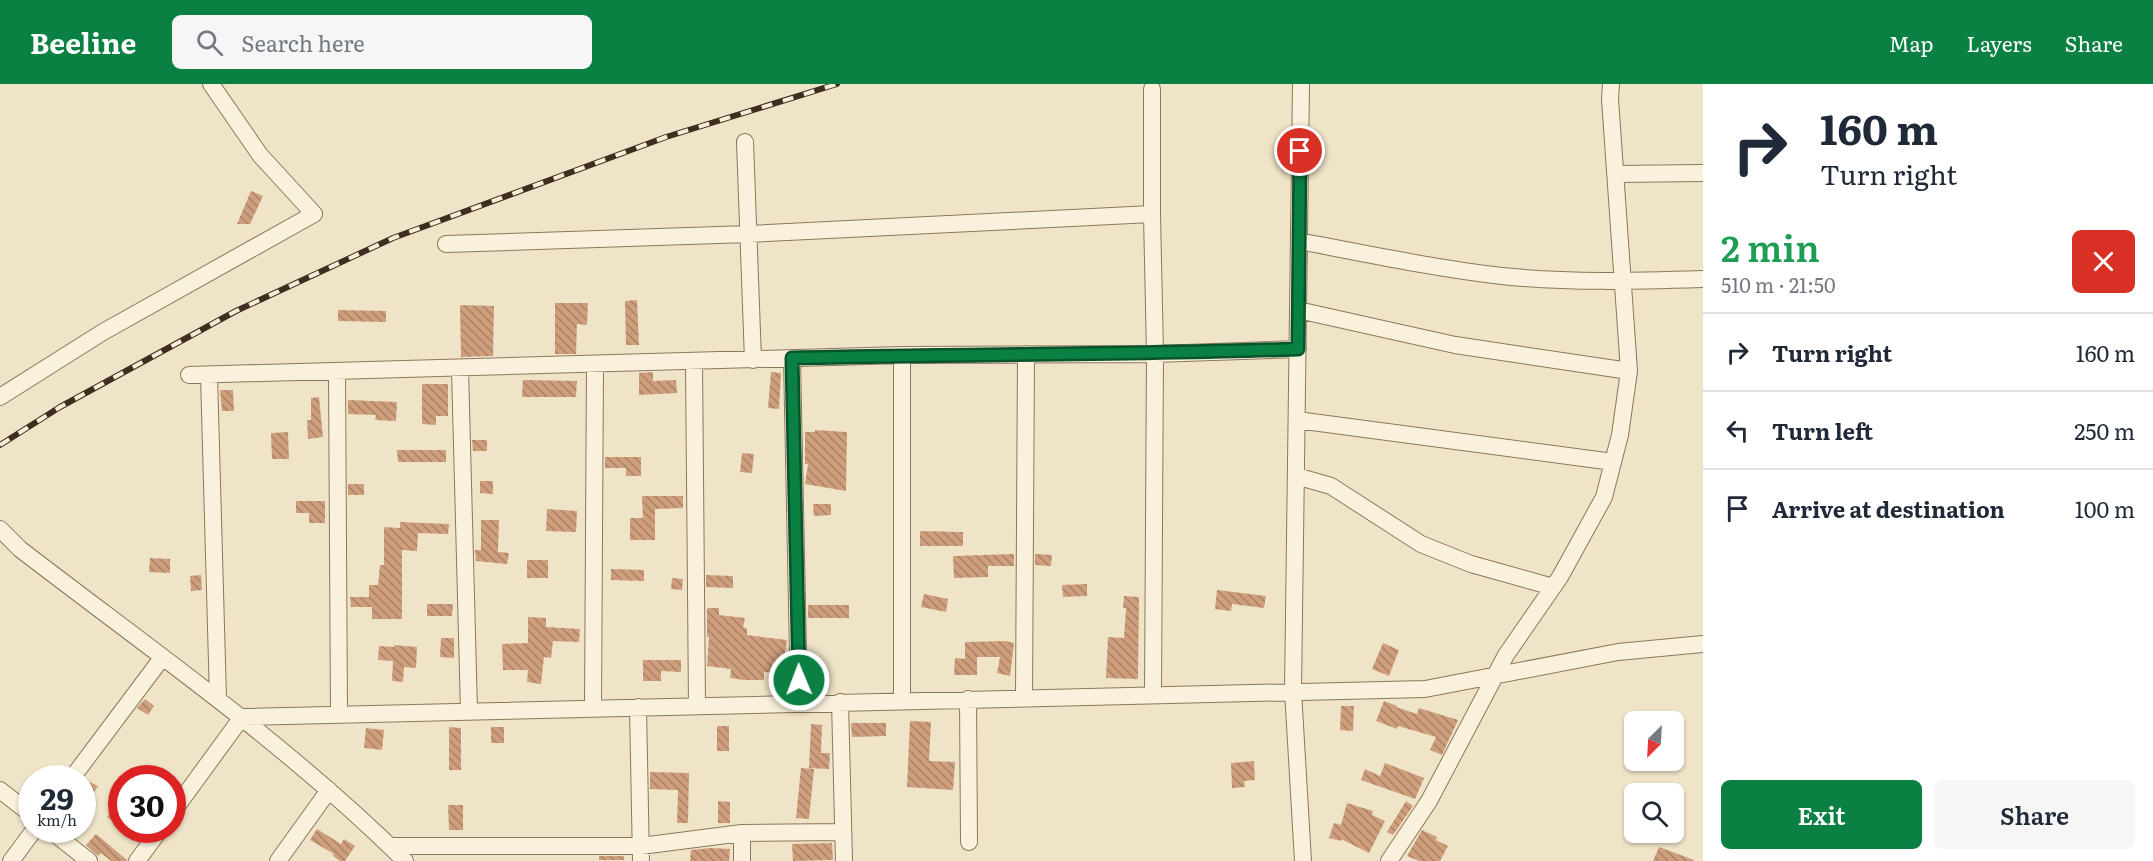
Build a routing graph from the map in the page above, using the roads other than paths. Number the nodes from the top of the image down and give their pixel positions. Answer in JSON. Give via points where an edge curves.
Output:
{"nodes":[{"id":1,"x":211,"y":84,"type":"edge"},
{"id":2,"x":1301,"y":84,"type":"edge"},
{"id":3,"x":1611,"y":84,"type":"edge"},
{"id":4,"x":1152,"y":88,"type":"dead end"},
{"id":5,"x":745,"y":142,"type":"dead end"},
{"id":6,"x":1703,"y":173,"type":"edge"},
{"id":7,"x":1615,"y":174,"type":"junction"},
{"id":8,"x":1152,"y":214,"type":"junction"},
{"id":9,"x":748,"y":234,"type":"junction"},
{"id":10,"x":1299,"y":241,"type":"junction"},
{"id":11,"x":446,"y":244,"type":"dead end"},
{"id":12,"x":1703,"y":279,"type":"edge"},
{"id":13,"x":1623,"y":282,"type":"junction"},
{"id":14,"x":1298,"y":310,"type":"junction"},
{"id":15,"x":1298,"y":349,"type":"junction"},
{"id":16,"x":1026,"y":354,"type":"junction"},
{"id":17,"x":1155,"y":354,"type":"junction"},
{"id":18,"x":902,"y":355,"type":"junction"},
{"id":19,"x":792,"y":358,"type":"junction"},
{"id":20,"x":753,"y":360,"type":"junction"},
{"id":21,"x":694,"y":361,"type":"junction"},
{"id":22,"x":594,"y":365,"type":"junction"},
{"id":23,"x":460,"y":369,"type":"junction"},
{"id":24,"x":1629,"y":371,"type":"junction"},
{"id":25,"x":337,"y":372,"type":"junction"},
{"id":26,"x":189,"y":375,"type":"dead end"},
{"id":27,"x":209,"y":375,"type":"junction"},
{"id":28,"x":0,"y":397,"type":"edge"},
{"id":29,"x":1297,"y":420,"type":"junction"},
{"id":30,"x":1613,"y":462,"type":"junction"},
{"id":31,"x":1296,"y":476,"type":"junction"},
{"id":32,"x":0,"y":529,"type":"edge"},
{"id":33,"x":1553,"y":587,"type":"junction"},
{"id":34,"x":1703,"y":644,"type":"edge"},
{"id":35,"x":162,"y":658,"type":"junction"},
{"id":36,"x":1494,"y":675,"type":"junction"},
{"id":37,"x":1293,"y":691,"type":"junction"},
{"id":38,"x":1153,"y":695,"type":"junction"},
{"id":39,"x":1024,"y":698,"type":"junction"},
{"id":40,"x":218,"y":699,"type":"junction"},
{"id":41,"x":968,"y":699,"type":"junction"},
{"id":42,"x":902,"y":701,"type":"junction"},
{"id":43,"x":840,"y":702,"type":"junction"},
{"id":44,"x":799,"y":703,"type":"junction"},
{"id":45,"x":697,"y":706,"type":"junction"},
{"id":46,"x":638,"y":707,"type":"junction"},
{"id":47,"x":593,"y":708,"type":"junction"},
{"id":48,"x":469,"y":711,"type":"junction"},
{"id":49,"x":339,"y":714,"type":"junction"},
{"id":50,"x":242,"y":717,"type":"junction"},
{"id":51,"x":82,"y":765,"type":"edge"},
{"id":52,"x":0,"y":790,"type":"edge"},
{"id":53,"x":329,"y":790,"type":"junction"},
{"id":54,"x":186,"y":794,"type":"edge"},
{"id":55,"x":18,"y":804,"type":"edge"},
{"id":56,"x":843,"y":832,"type":"junction"},
{"id":57,"x":742,"y":833,"type":"junction"},
{"id":58,"x":969,"y":842,"type":"dead end"},
{"id":59,"x":24,"y":843,"type":"edge"},
{"id":60,"x":66,"y":843,"type":"edge"},
{"id":61,"x":150,"y":843,"type":"edge"},
{"id":62,"x":390,"y":846,"type":"junction"},
{"id":63,"x":641,"y":853,"type":"edge"},
{"id":64,"x":403,"y":860,"type":"edge"},
{"id":65,"x":11,"y":861,"type":"edge"},
{"id":66,"x":89,"y":861,"type":"edge"},
{"id":67,"x":137,"y":861,"type":"edge"},
{"id":68,"x":278,"y":861,"type":"edge"},
{"id":69,"x":742,"y":861,"type":"edge"},
{"id":70,"x":844,"y":861,"type":"edge"},
{"id":71,"x":1303,"y":861,"type":"edge"},
{"id":72,"x":1389,"y":861,"type":"edge"}],
"edges":[{"from":1,"to":28,"type":"street","via":[[260,155],[314,214],[103,332]]},
{"from":2,"to":10,"type":"street"},
{"from":3,"to":7,"type":"street"},
{"from":4,"to":8,"type":"street"},
{"from":5,"to":9,"type":"street"},
{"from":6,"to":7,"type":"street"},
{"from":7,"to":13,"type":"street"},
{"from":8,"to":9,"type":"street"},
{"from":8,"to":17,"type":"street"},
{"from":9,"to":11,"type":"street"},
{"from":9,"to":20,"type":"street"},
{"from":10,"to":13,"type":"street","via":[[1432,267]]},
{"from":10,"to":14,"type":"street"},
{"from":12,"to":13,"type":"street"},
{"from":13,"to":24,"type":"street"},
{"from":14,"to":15,"type":"street"},
{"from":14,"to":24,"type":"street","via":[[1455,345]]},
{"from":15,"to":17,"type":"street"},
{"from":15,"to":29,"type":"street"},
{"from":16,"to":17,"type":"street"},
{"from":16,"to":18,"type":"street"},
{"from":16,"to":39,"type":"street"},
{"from":17,"to":38,"type":"street"},
{"from":18,"to":19,"type":"street"},
{"from":18,"to":42,"type":"street"},
{"from":19,"to":20,"type":"street"},
{"from":19,"to":44,"type":"street"},
{"from":20,"to":21,"type":"street"},
{"from":21,"to":22,"type":"street"},
{"from":21,"to":45,"type":"street"},
{"from":22,"to":23,"type":"street"},
{"from":22,"to":47,"type":"street"},
{"from":23,"to":25,"type":"street"},
{"from":23,"to":48,"type":"street"},
{"from":24,"to":30,"type":"street"},
{"from":25,"to":27,"type":"street"},
{"from":25,"to":49,"type":"street"},
{"from":26,"to":27,"type":"street"},
{"from":27,"to":40,"type":"street"},
{"from":29,"to":30,"type":"street"},
{"from":29,"to":31,"type":"street"},
{"from":30,"to":33,"type":"street","via":[[1604,497]]},
{"from":31,"to":33,"type":"street","via":[[1331,486],[1421,544],[1472,564]]},
{"from":31,"to":37,"type":"street"},
{"from":32,"to":35,"type":"street","via":[[20,549]]},
{"from":33,"to":36,"type":"street"},
{"from":34,"to":36,"type":"street","via":[[1618,652]]},
{"from":35,"to":40,"type":"street"},
{"from":35,"to":51,"type":"street"},
{"from":36,"to":37,"type":"street","via":[[1425,689]]},
{"from":36,"to":72,"type":"street","via":[[1429,801]]},
{"from":37,"to":38,"type":"street"},
{"from":37,"to":71,"type":"street"},
{"from":38,"to":39,"type":"street"},
{"from":39,"to":41,"type":"street"},
{"from":40,"to":50,"type":"street"},
{"from":41,"to":42,"type":"street"},
{"from":41,"to":58,"type":"street"},
{"from":42,"to":43,"type":"street"},
{"from":43,"to":44,"type":"street"},
{"from":43,"to":56,"type":"street"},
{"from":44,"to":45,"type":"street"},
{"from":45,"to":46,"type":"street"},
{"from":46,"to":47,"type":"street"},
{"from":46,"to":63,"type":"street"},
{"from":47,"to":48,"type":"street"},
{"from":48,"to":49,"type":"street"},
{"from":49,"to":50,"type":"street"},
{"from":50,"to":53,"type":"street"},
{"from":50,"to":54,"type":"street"},
{"from":52,"to":55,"type":"street"},
{"from":53,"to":62,"type":"street"},
{"from":53,"to":68,"type":"street"},
{"from":56,"to":57,"type":"street"},
{"from":56,"to":70,"type":"street"},
{"from":57,"to":63,"type":"street"},
{"from":57,"to":69,"type":"street"},
{"from":59,"to":65,"type":"street"},
{"from":60,"to":66,"type":"street"},
{"from":61,"to":67,"type":"street"},
{"from":62,"to":63,"type":"street"},
{"from":62,"to":64,"type":"street"}]}
